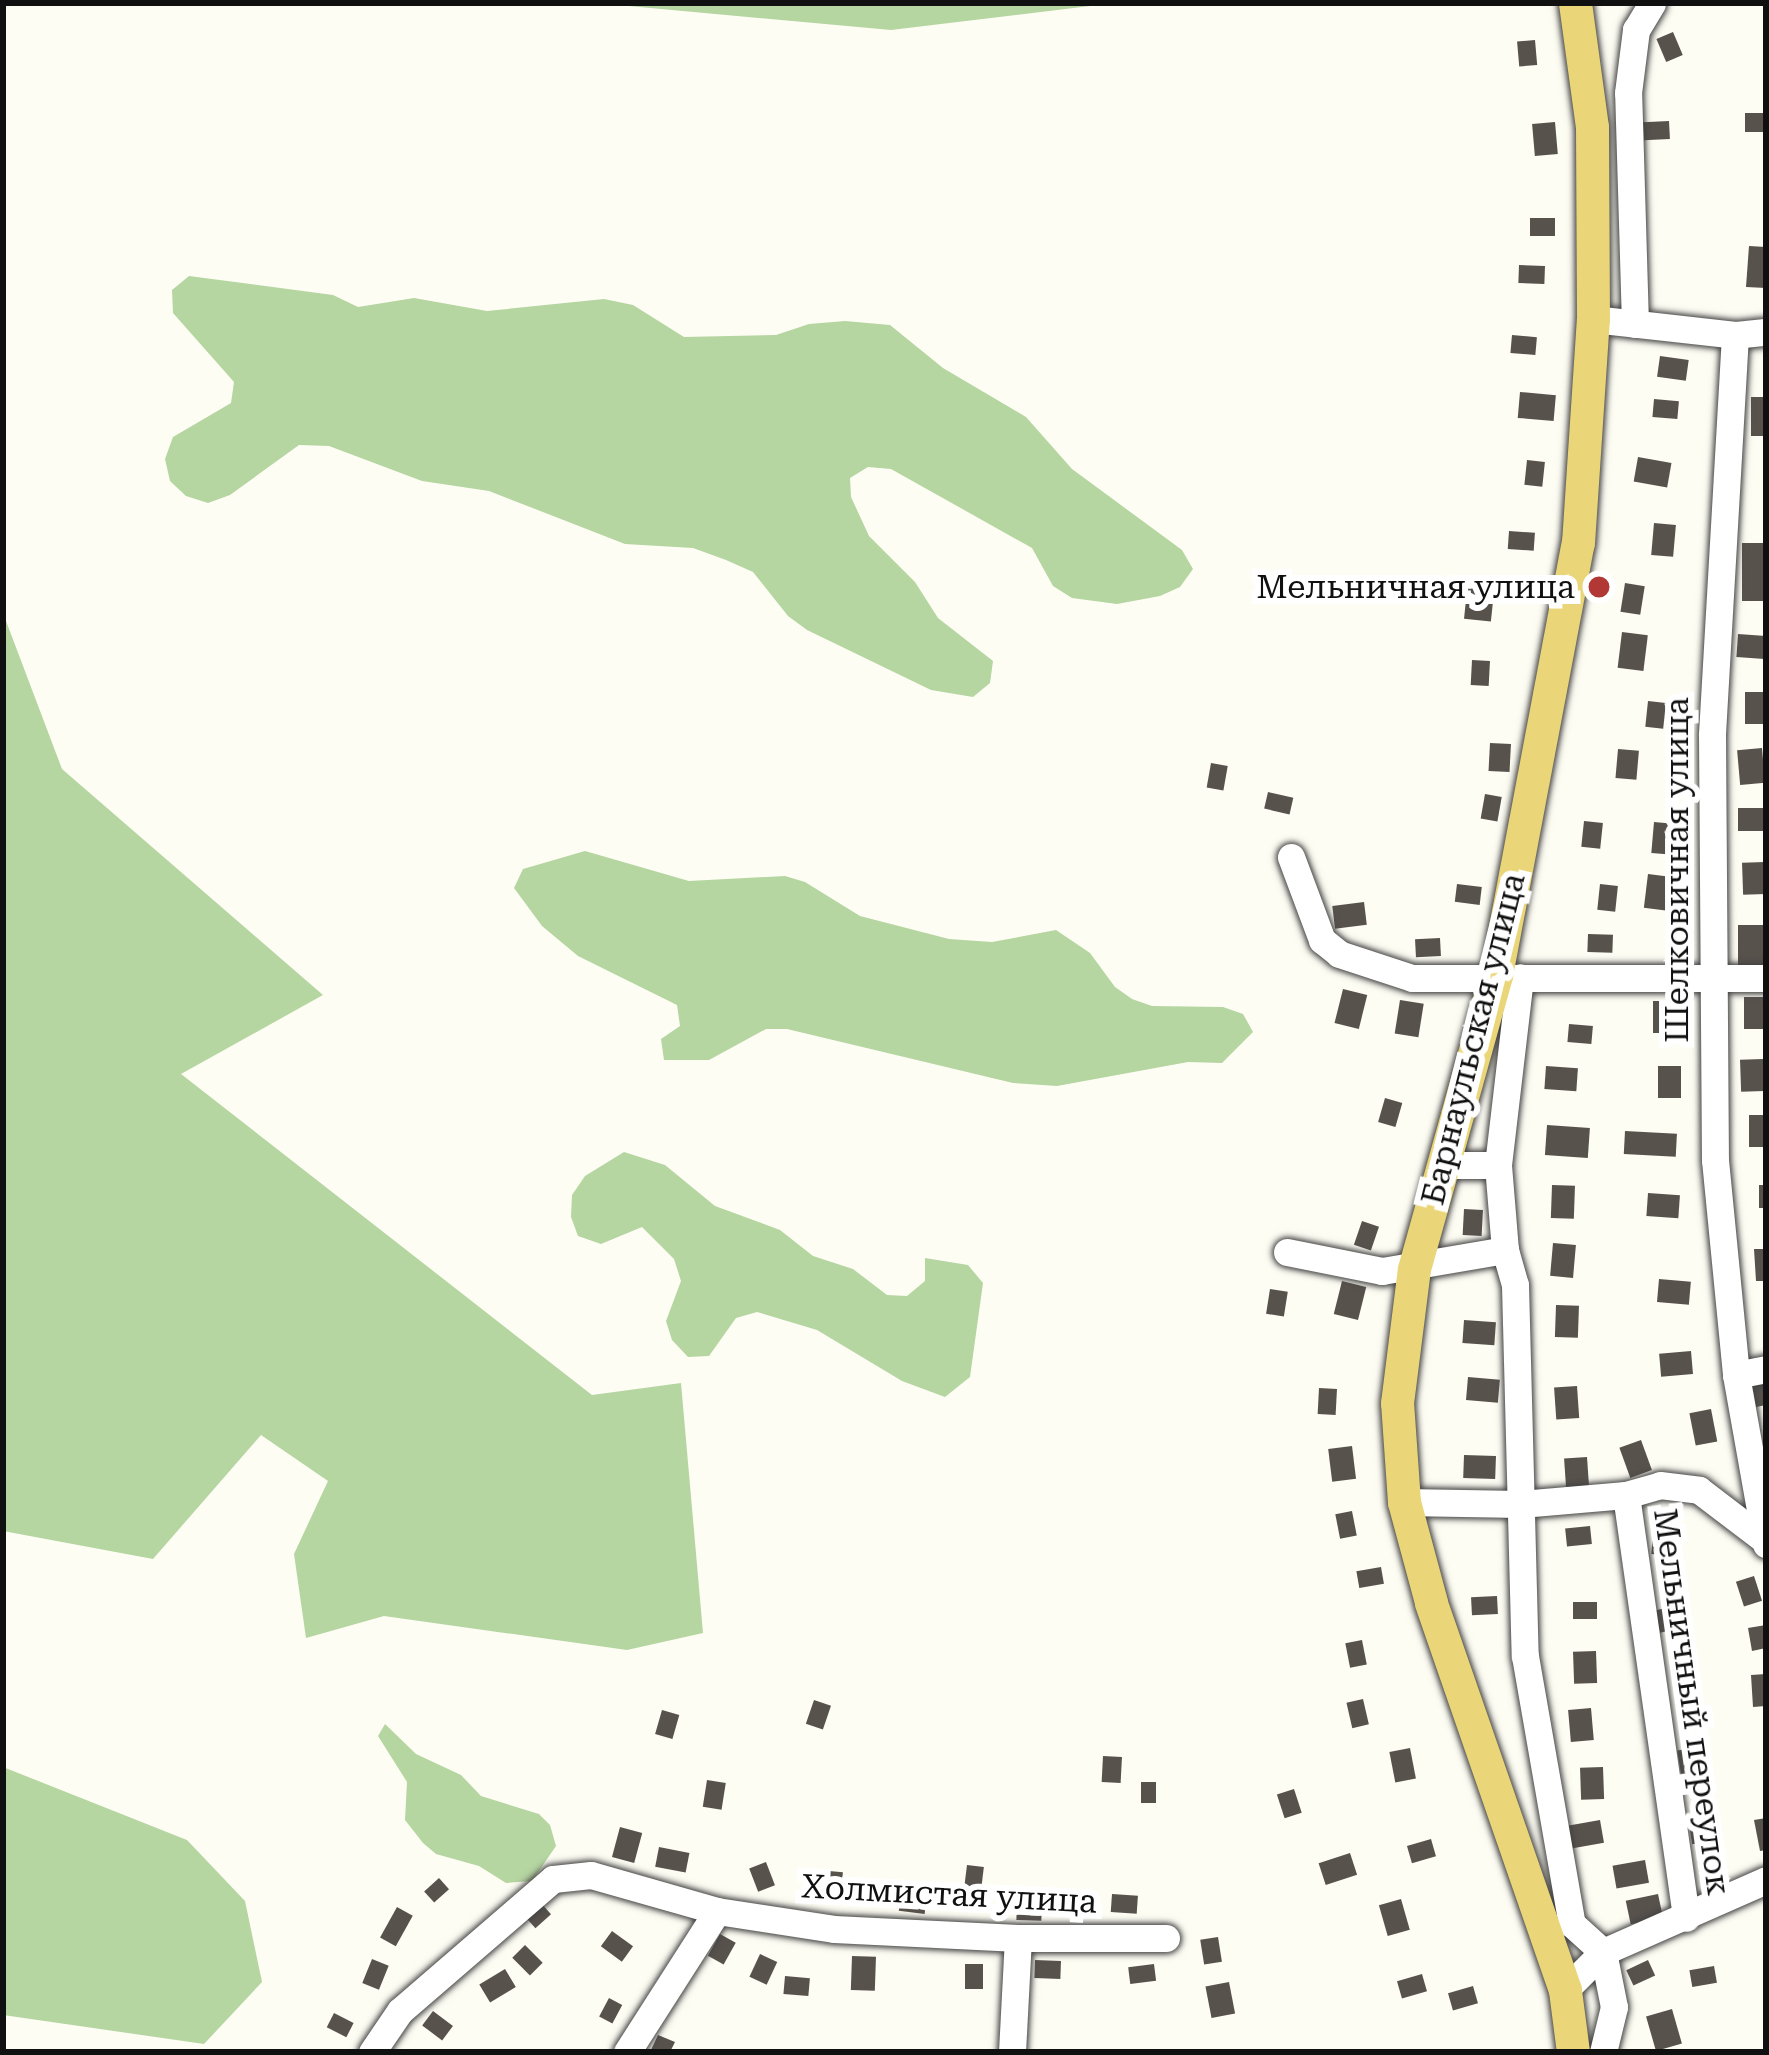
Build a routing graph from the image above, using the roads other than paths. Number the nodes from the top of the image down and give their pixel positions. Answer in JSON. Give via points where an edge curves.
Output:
{"nodes":[{"id":1,"x":1575,"y":3,"type":"edge"},
{"id":2,"x":1652,"y":3,"type":"edge"},
{"id":3,"x":1593,"y":319,"type":"junction"},
{"id":4,"x":1635,"y":324,"type":"junction"},
{"id":5,"x":1766,"y":332,"type":"edge"},
{"id":6,"x":1735,"y":335,"type":"junction"},
{"id":7,"x":1291,"y":857,"type":"dead end"},
{"id":8,"x":1508,"y":976,"type":"junction"},
{"id":9,"x":1711,"y":976,"type":"junction"},
{"id":10,"x":1766,"y":978,"type":"edge"},
{"id":11,"x":1441,"y":1165,"type":"junction"},
{"id":12,"x":1498,"y":1165,"type":"junction"},
{"id":13,"x":1505,"y":1250,"type":"junction"},
{"id":14,"x":1287,"y":1252,"type":"dead end"},
{"id":15,"x":1414,"y":1269,"type":"junction"},
{"id":16,"x":1766,"y":1369,"type":"edge"},
{"id":17,"x":1736,"y":1375,"type":"junction"},
{"id":18,"x":1626,"y":1495,"type":"junction"},
{"id":19,"x":1404,"y":1502,"type":"junction"},
{"id":20,"x":1521,"y":1504,"type":"junction"},
{"id":21,"x":1764,"y":1541,"type":"edge"},
{"id":22,"x":1766,"y":1880,"type":"edge"},
{"id":23,"x":717,"y":1911,"type":"junction"},
{"id":24,"x":1686,"y":1918,"type":"junction"},
{"id":25,"x":1018,"y":1938,"type":"junction"},
{"id":26,"x":1166,"y":1938,"type":"dead end"},
{"id":27,"x":1603,"y":1952,"type":"junction"},
{"id":28,"x":1565,"y":1990,"type":"junction"},
{"id":29,"x":372,"y":2052,"type":"edge"},
{"id":30,"x":627,"y":2052,"type":"edge"},
{"id":31,"x":1012,"y":2052,"type":"edge"},
{"id":32,"x":1573,"y":2052,"type":"edge"},
{"id":33,"x":1603,"y":2052,"type":"edge"}],
"edges":[{"from":1,"to":3,"type":"main road","name":"Барнаульская улица","via":[[1592,127]]},
{"from":2,"to":4,"type":"street","via":[[1636,30],[1628,93]]},
{"from":3,"to":4,"type":"street"},
{"from":3,"to":8,"type":"main road","name":"Барнаульская улица","via":[[1578,543]]},
{"from":4,"to":6,"type":"street"},
{"from":5,"to":6,"type":"street"},
{"from":6,"to":9,"type":"street","name":"Шелковичная улица","via":[[1712,735]]},
{"from":7,"to":8,"type":"street","via":[[1322,940],[1340,954],[1412,978]]},
{"from":8,"to":9,"type":"street"},
{"from":8,"to":11,"type":"main road","name":"Барнаульская улица"},
{"from":8,"to":12,"type":"street"},
{"from":9,"to":10,"type":"street"},
{"from":9,"to":17,"type":"street","name":"Шелковичная улица","via":[[1714,1160]]},
{"from":11,"to":12,"type":"street"},
{"from":11,"to":15,"type":"main road","name":"Барнаульская улица"},
{"from":12,"to":13,"type":"street"},
{"from":13,"to":15,"type":"street"},
{"from":13,"to":20,"type":"street","via":[[1514,1285]]},
{"from":14,"to":15,"type":"street","via":[[1382,1271]]},
{"from":15,"to":19,"type":"main road","name":"Барнаульская улица","via":[[1397,1403]]},
{"from":16,"to":17,"type":"street"},
{"from":17,"to":21,"type":"street","name":"Шелковичная улица"},
{"from":18,"to":20,"type":"street"},
{"from":18,"to":21,"type":"street","via":[[1660,1485],[1699,1490]]},
{"from":18,"to":24,"type":"street","name":"Мельничный переулок"},
{"from":19,"to":20,"type":"street"},
{"from":19,"to":28,"type":"main road","name":"Барнаульская улица"},
{"from":20,"to":27,"type":"street","via":[[1525,1655],[1572,1924]]},
{"from":22,"to":24,"type":"street"},
{"from":23,"to":25,"type":"street","name":"Холмистая улица","via":[[834,1929]]},
{"from":23,"to":29,"type":"street","name":"Холмистая улица","via":[[591,1875],[553,1879],[400,2011]]},
{"from":23,"to":30,"type":"street"},
{"from":24,"to":27,"type":"street"},
{"from":25,"to":26,"type":"street","name":"Холмистая улица"},
{"from":25,"to":31,"type":"street"},
{"from":27,"to":28,"type":"street"},
{"from":27,"to":33,"type":"street","via":[[1614,2007]]},
{"from":28,"to":32,"type":"main road","name":"Барнаульская улица"}]}
